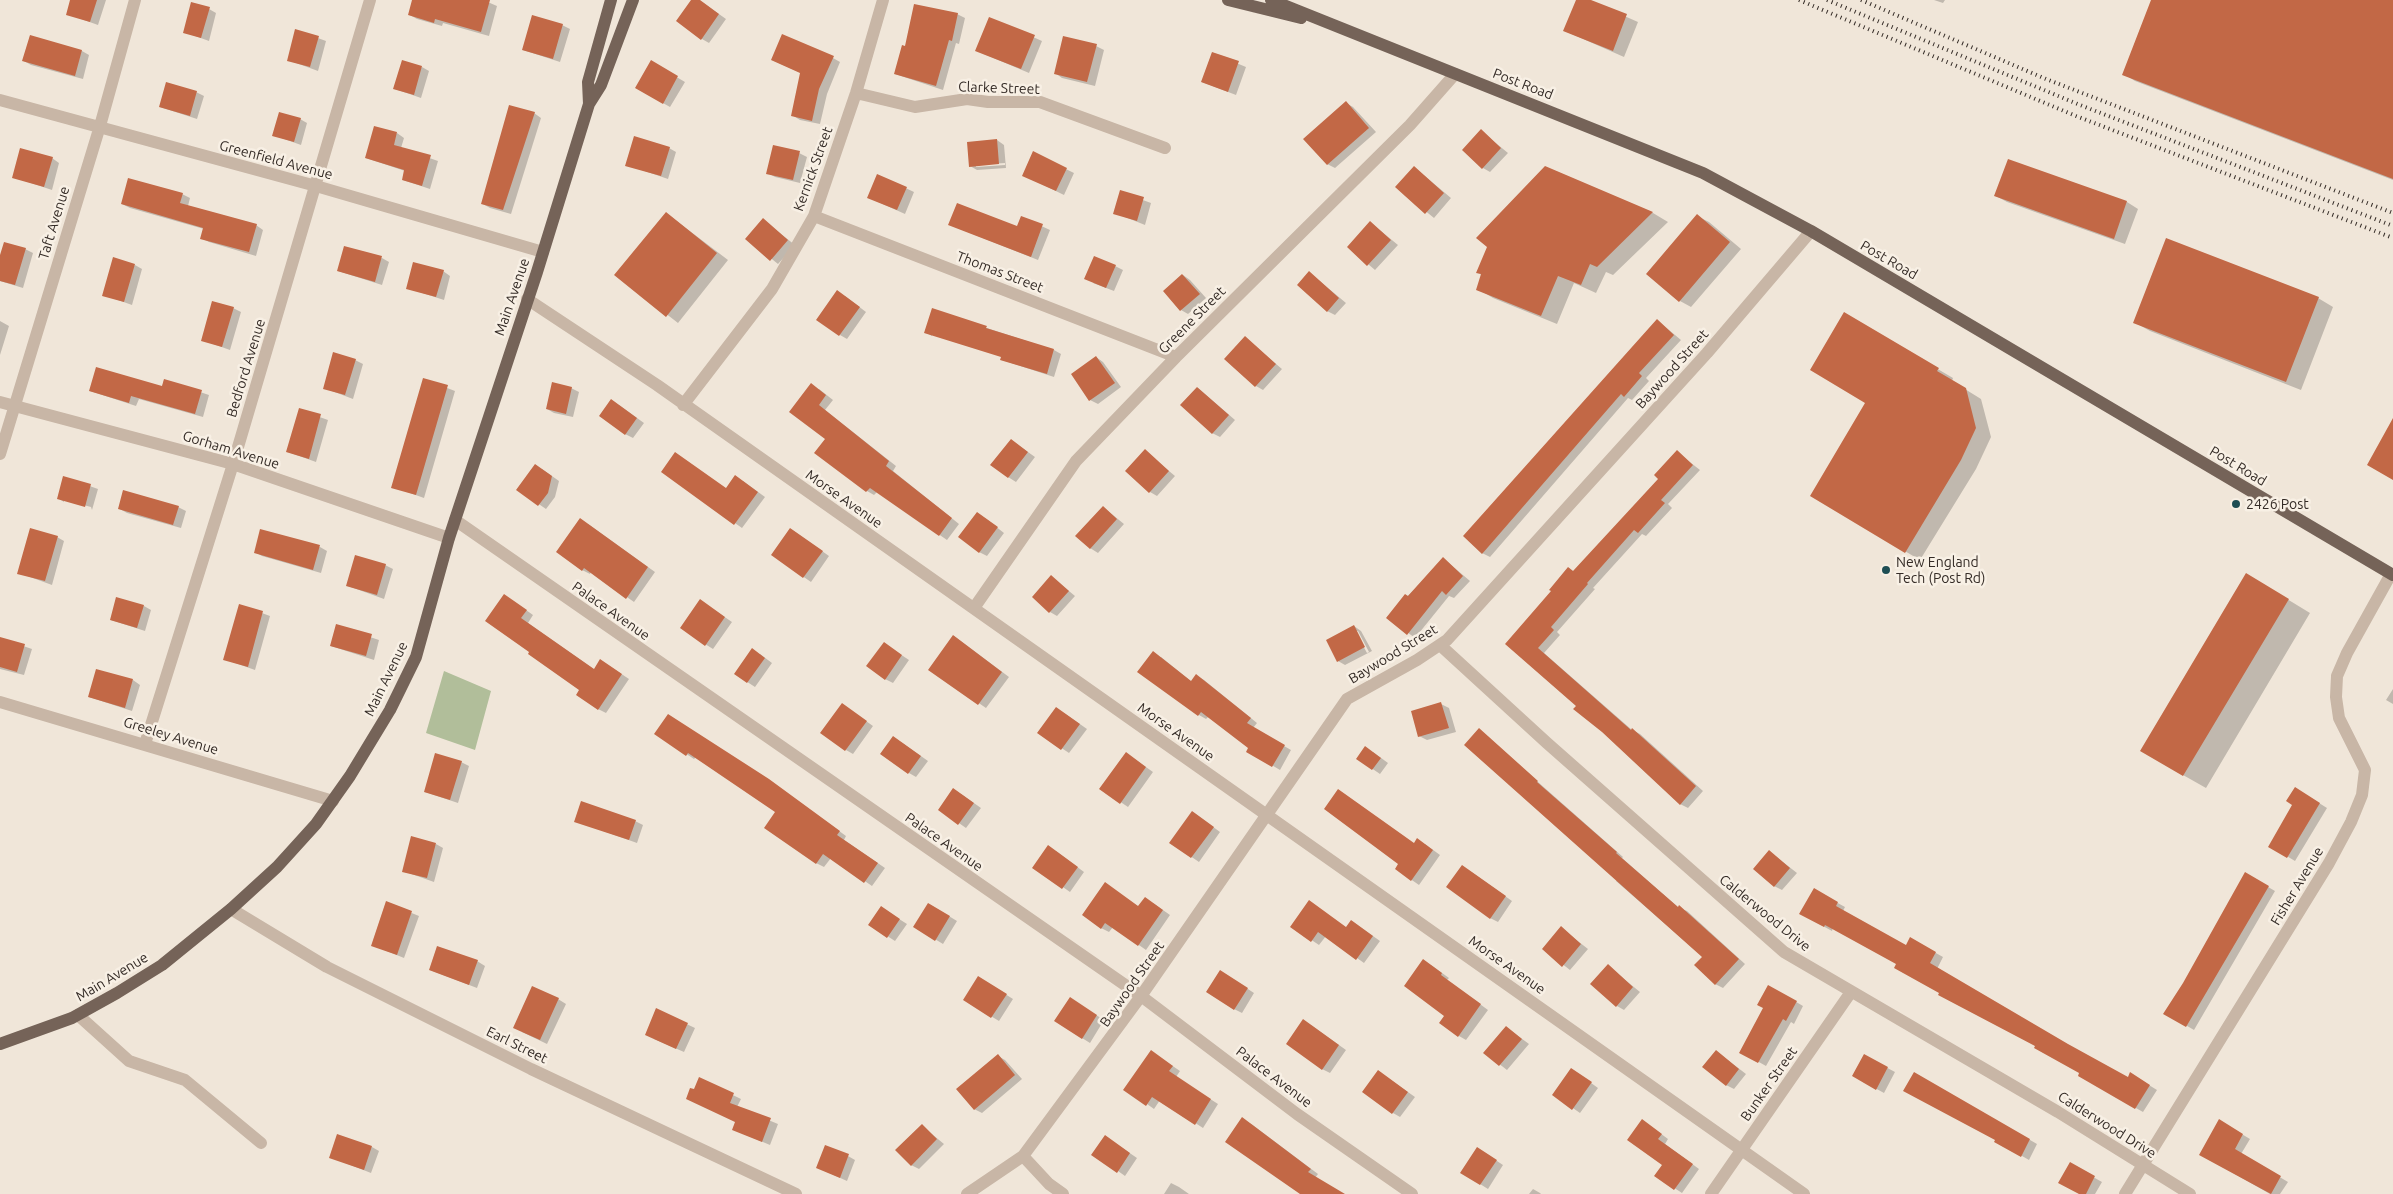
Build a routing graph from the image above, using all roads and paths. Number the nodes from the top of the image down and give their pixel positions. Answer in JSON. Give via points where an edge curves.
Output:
{"nodes":[{"id":1,"x":136,"y":0,"type":"edge"},
{"id":2,"x":370,"y":0,"type":"edge"},
{"id":3,"x":611,"y":0,"type":"edge"},
{"id":4,"x":633,"y":0,"type":"edge"},
{"id":5,"x":883,"y":0,"type":"edge"},
{"id":6,"x":1228,"y":0,"type":"edge"},
{"id":7,"x":1260,"y":0,"type":"edge"},
{"id":8,"x":1271,"y":0,"type":"edge"},
{"id":9,"x":1290,"y":0,"type":"edge"},
{"id":10,"x":1342,"y":28,"type":"junction"},
{"id":11,"x":1455,"y":74,"type":"junction"},
{"id":12,"x":856,"y":93,"type":"junction"},
{"id":13,"x":0,"y":100,"type":"edge"},
{"id":14,"x":589,"y":104,"type":"junction"},
{"id":15,"x":100,"y":126,"type":"junction"},
{"id":16,"x":1165,"y":148,"type":"dead end"},
{"id":17,"x":316,"y":186,"type":"junction"},
{"id":18,"x":814,"y":216,"type":"junction"},
{"id":19,"x":1811,"y":231,"type":"junction"},
{"id":20,"x":543,"y":252,"type":"junction"},
{"id":21,"x":527,"y":299,"type":"junction"},
{"id":22,"x":1176,"y":357,"type":"junction"},
{"id":23,"x":0,"y":402,"type":"edge"},
{"id":24,"x":683,"y":405,"type":"junction"},
{"id":25,"x":14,"y":406,"type":"junction"},
{"id":26,"x":0,"y":454,"type":"edge"},
{"id":27,"x":233,"y":464,"type":"junction"},
{"id":28,"x":455,"y":520,"type":"junction"},
{"id":29,"x":449,"y":538,"type":"junction"},
{"id":30,"x":2392,"y":575,"type":"edge"},
{"id":31,"x":974,"y":608,"type":"junction"},
{"id":32,"x":1440,"y":646,"type":"junction"},
{"id":33,"x":0,"y":702,"type":"edge"},
{"id":34,"x":145,"y":744,"type":"junction"},
{"id":35,"x":333,"y":801,"type":"junction"},
{"id":36,"x":1266,"y":814,"type":"junction"},
{"id":37,"x":231,"y":909,"type":"junction"},
{"id":38,"x":1851,"y":992,"type":"junction"},
{"id":39,"x":1141,"y":996,"type":"junction"},
{"id":40,"x":78,"y":1015,"type":"junction"},
{"id":41,"x":0,"y":1044,"type":"edge"},
{"id":42,"x":261,"y":1143,"type":"dead end"},
{"id":43,"x":1742,"y":1150,"type":"junction"},
{"id":44,"x":1023,"y":1156,"type":"junction"},
{"id":45,"x":2143,"y":1165,"type":"junction"},
{"id":46,"x":796,"y":1194,"type":"edge"},
{"id":47,"x":968,"y":1194,"type":"edge"},
{"id":48,"x":1063,"y":1194,"type":"edge"},
{"id":49,"x":1412,"y":1194,"type":"edge"},
{"id":50,"x":1711,"y":1194,"type":"edge"},
{"id":51,"x":1804,"y":1194,"type":"edge"},
{"id":52,"x":2125,"y":1194,"type":"edge"},
{"id":53,"x":2190,"y":1194,"type":"edge"}],
"edges":[{"from":1,"to":15,"type":"street","name":"Taft Avenue"},
{"from":2,"to":17,"type":"street","name":"Bedford Avenue"},
{"from":3,"to":14,"type":"main road","name":"Main Avenue","via":[[588,82]]},
{"from":4,"to":14,"type":"main road","name":"Main Avenue","via":[[601,85]]},
{"from":5,"to":12,"type":"street","name":"Kernick Street"},
{"from":6,"to":10,"type":"main road"},
{"from":7,"to":10,"type":"main road","name":"Post Road"},
{"from":8,"to":10,"type":"main road","name":"Post Road"},
{"from":9,"to":10,"type":"main road"},
{"from":10,"to":11,"type":"main road","name":"Post Road"},
{"from":11,"to":19,"type":"main road","name":"Post Road","via":[[1703,173]]},
{"from":11,"to":22,"type":"street","name":"Greene Street","via":[[1410,125]]},
{"from":12,"to":16,"type":"street","name":"Clarke Street","via":[[915,107],[967,99],[1040,102]]},
{"from":12,"to":18,"type":"street","name":"Kernick Street"},
{"from":13,"to":15,"type":"street","name":"Greenfield Avenue"},
{"from":14,"to":20,"type":"main road","name":"Main Avenue"},
{"from":15,"to":17,"type":"street","name":"Greenfield Avenue"},
{"from":15,"to":25,"type":"street","name":"Taft Avenue"},
{"from":17,"to":20,"type":"street","name":"Greenfield Avenue"},
{"from":17,"to":27,"type":"street","name":"Bedford Avenue"},
{"from":18,"to":22,"type":"street","name":"Thomas Street"},
{"from":18,"to":24,"type":"street","name":"Kernick Street","via":[[772,288]]},
{"from":19,"to":30,"type":"main road","name":"Post Road"},
{"from":19,"to":32,"type":"street","name":"Baywood Street","via":[[1677,387]]},
{"from":20,"to":21,"type":"main road","name":"Main Avenue"},
{"from":21,"to":24,"type":"street","name":"Morse Avenue"},
{"from":21,"to":28,"type":"main road","name":"Main Avenue"},
{"from":22,"to":31,"type":"street","name":"Greene Street","via":[[1076,461]]},
{"from":23,"to":25,"type":"street","name":"Gorham Avenue"},
{"from":24,"to":31,"type":"street","name":"Morse Avenue"},
{"from":25,"to":26,"type":"street","name":"Taft Avenue"},
{"from":25,"to":27,"type":"street","name":"Gorham Avenue"},
{"from":27,"to":29,"type":"street","name":"Gorham Avenue"},
{"from":27,"to":34,"type":"street","name":"Bedford Avenue"},
{"from":28,"to":29,"type":"main road","name":"Main Avenue"},
{"from":28,"to":39,"type":"street","name":"Palace Avenue"},
{"from":29,"to":35,"type":"main road","name":"Main Avenue","via":[[416,657],[390,710]]},
{"from":30,"to":45,"type":"street","name":"Fisher Avenue","via":[[2337,676],[2339,718],[2365,770],[2362,795],[2355,813],[2329,863]]},
{"from":31,"to":36,"type":"street","name":"Morse Avenue"},
{"from":32,"to":36,"type":"street","name":"Baywood Street","via":[[1346,700]]},
{"from":32,"to":38,"type":"street","name":"Calderwood Drive","via":[[1757,930],[1784,952]]},
{"from":33,"to":34,"type":"street","name":"Greeley Avenue"},
{"from":34,"to":35,"type":"street","name":"Greeley Avenue"},
{"from":35,"to":37,"type":"main road","name":"Main Avenue","via":[[277,867]]},
{"from":36,"to":39,"type":"street","name":"Baywood Street"},
{"from":36,"to":43,"type":"street","name":"Morse Avenue"},
{"from":37,"to":40,"type":"main road","name":"Main Avenue","via":[[162,965]]},
{"from":37,"to":46,"type":"street","name":"Earl Street","via":[[327,967],[531,1069]]},
{"from":38,"to":43,"type":"street","name":"Bunker Street"},
{"from":38,"to":45,"type":"street","name":"Calderwood Drive"},
{"from":39,"to":44,"type":"street","name":"Baywood Street"},
{"from":39,"to":49,"type":"street","name":"Palace Avenue","via":[[1297,1114]]},
{"from":40,"to":41,"type":"main road","name":"Main Avenue"},
{"from":40,"to":42,"type":"street","via":[[129,1061],[185,1080]]},
{"from":43,"to":50,"type":"street","name":"Bunker Street"},
{"from":43,"to":51,"type":"street","name":"Morse Avenue"},
{"from":44,"to":47,"type":"street","name":"Baywood Street"},
{"from":44,"to":48,"type":"street"},
{"from":45,"to":52,"type":"street","name":"Fisher Avenue"},
{"from":45,"to":53,"type":"street","name":"Calderwood Drive"}]}
